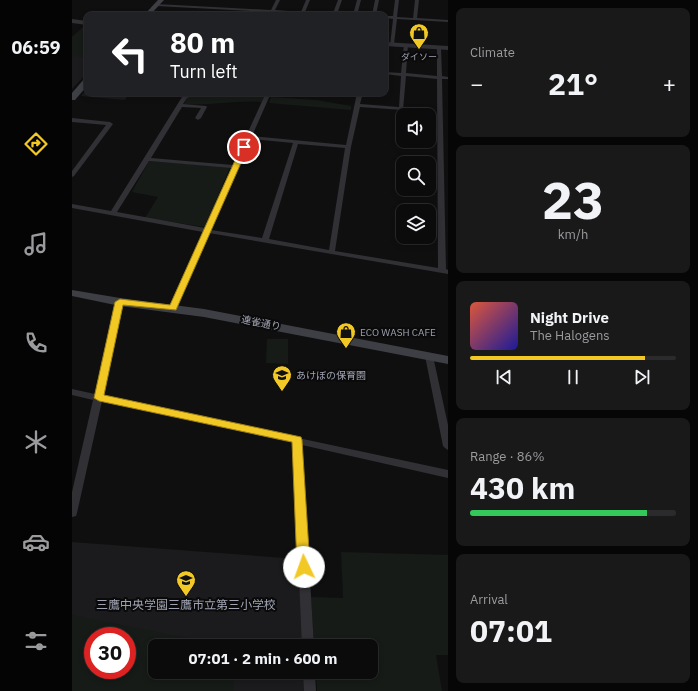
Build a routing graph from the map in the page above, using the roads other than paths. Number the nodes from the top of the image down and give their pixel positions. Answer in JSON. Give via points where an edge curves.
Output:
{"nodes":[{"id":1,"x":161,"y":0,"type":"edge"},
{"id":2,"x":278,"y":0,"type":"edge"},
{"id":3,"x":308,"y":0,"type":"edge"},
{"id":4,"x":340,"y":0,"type":"edge"},
{"id":5,"x":359,"y":0,"type":"edge"},
{"id":6,"x":377,"y":0,"type":"edge"},
{"id":7,"x":396,"y":0,"type":"edge"},
{"id":8,"x":417,"y":0,"type":"edge"},
{"id":9,"x":156,"y":5,"type":"junction"},
{"id":10,"x":150,"y":12,"type":"edge"},
{"id":11,"x":257,"y":12,"type":"edge"},
{"id":12,"x":272,"y":12,"type":"edge"},
{"id":13,"x":302,"y":12,"type":"edge"},
{"id":14,"x":336,"y":12,"type":"edge"},
{"id":15,"x":356,"y":12,"type":"edge"},
{"id":16,"x":375,"y":12,"type":"edge"},
{"id":17,"x":388,"y":17,"type":"edge"},
{"id":18,"x":394,"y":18,"type":"junction"},
{"id":19,"x":415,"y":19,"type":"junction"},
{"id":20,"x":72,"y":21,"type":"edge"},
{"id":21,"x":448,"y":21,"type":"edge"},
{"id":22,"x":84,"y":23,"type":"edge"},
{"id":23,"x":388,"y":44,"type":"edge"},
{"id":24,"x":392,"y":44,"type":"junction"},
{"id":25,"x":406,"y":45,"type":"junction"},
{"id":26,"x":439,"y":48,"type":"junction"},
{"id":27,"x":448,"y":48,"type":"edge"},
{"id":28,"x":388,"y":74,"type":"edge"},
{"id":29,"x":404,"y":75,"type":"junction"},
{"id":30,"x":440,"y":78,"type":"junction"},
{"id":31,"x":448,"y":78,"type":"edge"},
{"id":32,"x":84,"y":84,"type":"edge"},
{"id":33,"x":185,"y":96,"type":"edge"},
{"id":34,"x":267,"y":96,"type":"edge"},
{"id":35,"x":360,"y":96,"type":"edge"},
{"id":36,"x":72,"y":98,"type":"edge"},
{"id":37,"x":180,"y":105,"type":"junction"},
{"id":38,"x":358,"y":105,"type":"junction"},
{"id":39,"x":441,"y":114,"type":"junction"},
{"id":40,"x":448,"y":114,"type":"edge"},
{"id":41,"x":198,"y":118,"type":"dead end"},
{"id":42,"x":72,"y":120,"type":"edge"},
{"id":43,"x":249,"y":137,"type":"junction"},
{"id":44,"x":296,"y":142,"type":"junction"},
{"id":45,"x":348,"y":147,"type":"junction"},
{"id":46,"x":147,"y":159,"type":"junction"},
{"id":47,"x":235,"y":167,"type":"junction"},
{"id":48,"x":72,"y":175,"type":"edge"},
{"id":49,"x":72,"y":206,"type":"edge"},
{"id":50,"x":113,"y":214,"type":"junction"},
{"id":51,"x":208,"y":231,"type":"junction"},
{"id":52,"x":265,"y":240,"type":"junction"},
{"id":53,"x":332,"y":252,"type":"junction"},
{"id":54,"x":445,"y":271,"type":"edge"},
{"id":55,"x":72,"y":293,"type":"edge"},
{"id":56,"x":120,"y":302,"type":"junction"},
{"id":57,"x":173,"y":308,"type":"junction"},
{"id":58,"x":429,"y":356,"type":"junction"},
{"id":59,"x":448,"y":360,"type":"edge"},
{"id":60,"x":72,"y":392,"type":"edge"},
{"id":61,"x":99,"y":398,"type":"junction"},
{"id":62,"x":297,"y":440,"type":"junction"},
{"id":63,"x":448,"y":446,"type":"edge"},
{"id":64,"x":448,"y":474,"type":"edge"},
{"id":65,"x":72,"y":513,"type":"edge"},
{"id":66,"x":308,"y":639,"type":"edge"},
{"id":67,"x":309,"y":679,"type":"edge"},
{"id":68,"x":310,"y":691,"type":"edge"}],
"edges":[{"from":1,"to":9,"type":"main road"},
{"from":2,"to":12,"type":"street"},
{"from":3,"to":13,"type":"street"},
{"from":4,"to":14,"type":"street"},
{"from":5,"to":15,"type":"street"},
{"from":6,"to":16,"type":"street"},
{"from":7,"to":18,"type":"street"},
{"from":8,"to":19,"type":"street"},
{"from":9,"to":10,"type":"main road"},
{"from":9,"to":11,"type":"street"},
{"from":17,"to":18,"type":"street"},
{"from":18,"to":19,"type":"street"},
{"from":18,"to":24,"type":"street"},
{"from":19,"to":21,"type":"street"},
{"from":20,"to":22,"type":"street"},
{"from":23,"to":24,"type":"street"},
{"from":24,"to":25,"type":"street"},
{"from":25,"to":26,"type":"street"},
{"from":25,"to":29,"type":"street"},
{"from":26,"to":27,"type":"street"},
{"from":26,"to":30,"type":"street"},
{"from":28,"to":29,"type":"street"},
{"from":29,"to":30,"type":"street"},
{"from":29,"to":38,"type":"street","via":[[401,109]]},
{"from":30,"to":31,"type":"street"},
{"from":30,"to":39,"type":"street"},
{"from":32,"to":36,"type":"main road"},
{"from":33,"to":37,"type":"street"},
{"from":34,"to":43,"type":"street"},
{"from":35,"to":38,"type":"street"},
{"from":37,"to":41,"type":"street","via":[[204,106]]},
{"from":37,"to":46,"type":"street"},
{"from":38,"to":45,"type":"street"},
{"from":39,"to":40,"type":"street"},
{"from":39,"to":54,"type":"street"},
{"from":42,"to":48,"type":"street","via":[[110,124]]},
{"from":43,"to":44,"type":"street"},
{"from":43,"to":47,"type":"street"},
{"from":44,"to":45,"type":"street"},
{"from":44,"to":52,"type":"street"},
{"from":45,"to":53,"type":"street"},
{"from":46,"to":47,"type":"street"},
{"from":46,"to":50,"type":"street"},
{"from":47,"to":51,"type":"street"},
{"from":49,"to":50,"type":"street"},
{"from":50,"to":51,"type":"street"},
{"from":51,"to":52,"type":"street"},
{"from":51,"to":57,"type":"street"},
{"from":52,"to":53,"type":"street"},
{"from":53,"to":54,"type":"street"},
{"from":55,"to":56,"type":"main road","name":"連雀通り"},
{"from":56,"to":57,"type":"main road","name":"連雀通り"},
{"from":56,"to":61,"type":"street"},
{"from":57,"to":58,"type":"main road","name":"連雀通り"},
{"from":58,"to":59,"type":"main road","name":"連雀通り"},
{"from":58,"to":63,"type":"street"},
{"from":60,"to":61,"type":"street"},
{"from":61,"to":62,"type":"street"},
{"from":61,"to":65,"type":"street"},
{"from":62,"to":64,"type":"street"},
{"from":62,"to":66,"type":"street"},
{"from":67,"to":68,"type":"street"}]}
